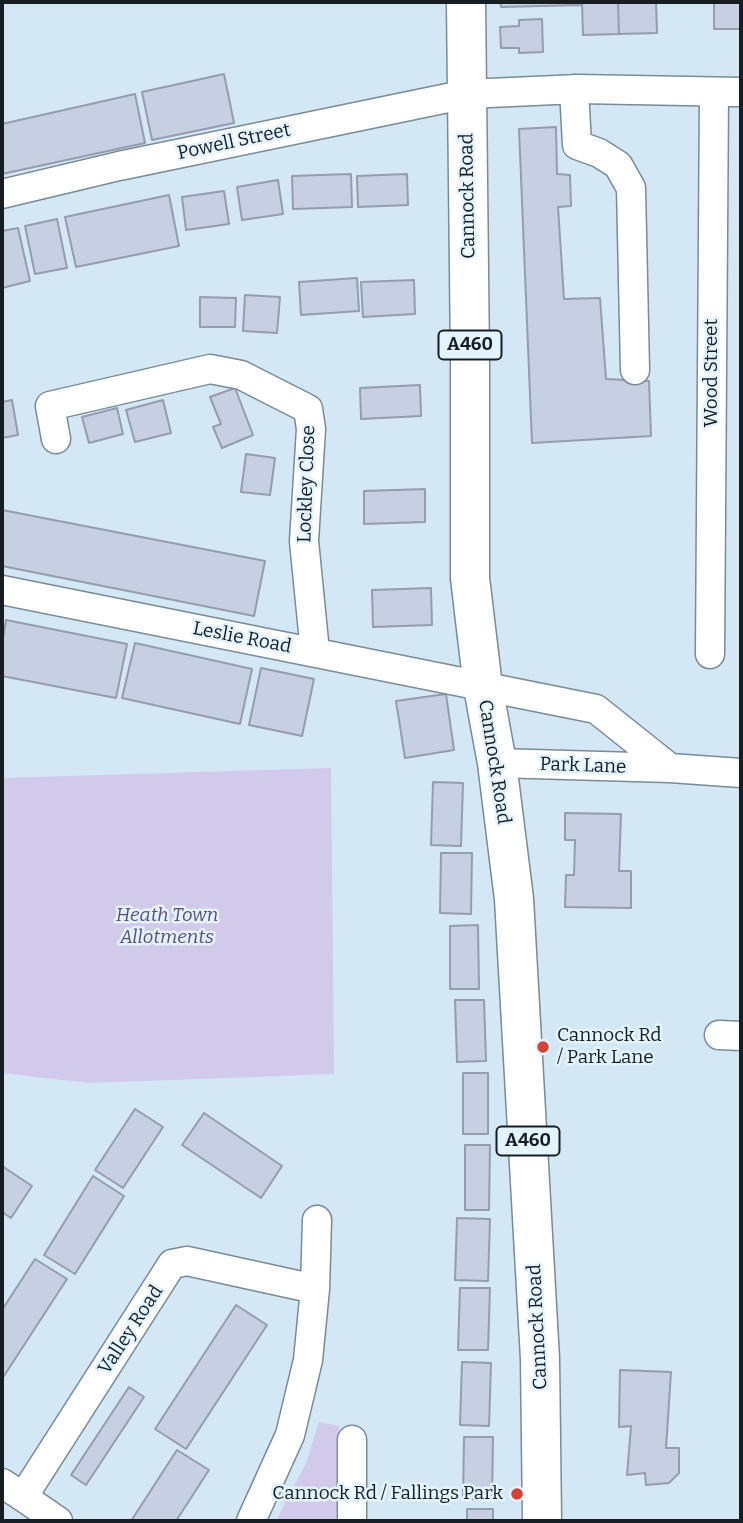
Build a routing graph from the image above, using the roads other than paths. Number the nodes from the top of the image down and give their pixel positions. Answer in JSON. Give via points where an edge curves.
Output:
{"nodes":[{"id":1,"x":466,"y":2,"type":"edge"},
{"id":2,"x":574,"y":89,"type":"junction"},
{"id":3,"x":728,"y":92,"type":"edge"},
{"id":4,"x":467,"y":94,"type":"junction"},
{"id":5,"x":2,"y":194,"type":"edge"},
{"id":6,"x":635,"y":370,"type":"dead end"},
{"id":7,"x":56,"y":439,"type":"dead end"},
{"id":8,"x":2,"y":590,"type":"edge"},
{"id":9,"x":314,"y":652,"type":"junction"},
{"id":10,"x":710,"y":654,"type":"dead end"},
{"id":11,"x":483,"y":687,"type":"junction"},
{"id":12,"x":497,"y":763,"type":"junction"},
{"id":13,"x":670,"y":768,"type":"junction"},
{"id":14,"x":741,"y":773,"type":"edge"},
{"id":15,"x":317,"y":1220,"type":"dead end"},
{"id":16,"x":315,"y":1289,"type":"junction"},
{"id":17,"x":352,"y":1440,"type":"dead end"},
{"id":18,"x":12,"y":1490,"type":"edge"},
{"id":19,"x":58,"y":1521,"type":"edge"},
{"id":20,"x":251,"y":1521,"type":"edge"},
{"id":21,"x":352,"y":1521,"type":"edge"},
{"id":22,"x":542,"y":1521,"type":"edge"}],
"edges":[{"from":1,"to":4,"type":"highway","name":"Cannock Road","number":"A460"},
{"from":2,"to":3,"type":"street","name":"Powell Street"},
{"from":2,"to":4,"type":"street","name":"Powell Street"},
{"from":2,"to":6,"type":"street","via":[[577,145],[618,165],[631,188]]},
{"from":3,"to":10,"type":"street","name":"Wood Street"},
{"from":4,"to":5,"type":"street","name":"Powell Street"},
{"from":4,"to":11,"type":"highway","name":"Cannock Road","number":"A460","via":[[470,578]]},
{"from":7,"to":9,"type":"street","name":"Lockley Close","via":[[50,406],[210,369],[241,375],[308,409],[311,429],[304,541]]},
{"from":8,"to":9,"type":"street","name":"Leslie Road"},
{"from":9,"to":11,"type":"street","name":"Leslie Road"},
{"from":11,"to":12,"type":"highway","name":"Cannock Road","number":"A460"},
{"from":11,"to":13,"type":"street","name":"Park Lane","via":[[596,709]]},
{"from":12,"to":13,"type":"street","name":"Park Lane"},
{"from":12,"to":22,"type":"highway","name":"Cannock Road","number":"A460","via":[[515,913],[541,1359]]},
{"from":13,"to":14,"type":"street","name":"Park Lane"},
{"from":15,"to":16,"type":"street"},
{"from":16,"to":18,"type":"street","name":"Valley Road","via":[[187,1261],[172,1264]]},
{"from":16,"to":20,"type":"street","via":[[308,1360],[290,1435]]},
{"from":17,"to":21,"type":"street"},
{"from":18,"to":19,"type":"street"}]}
